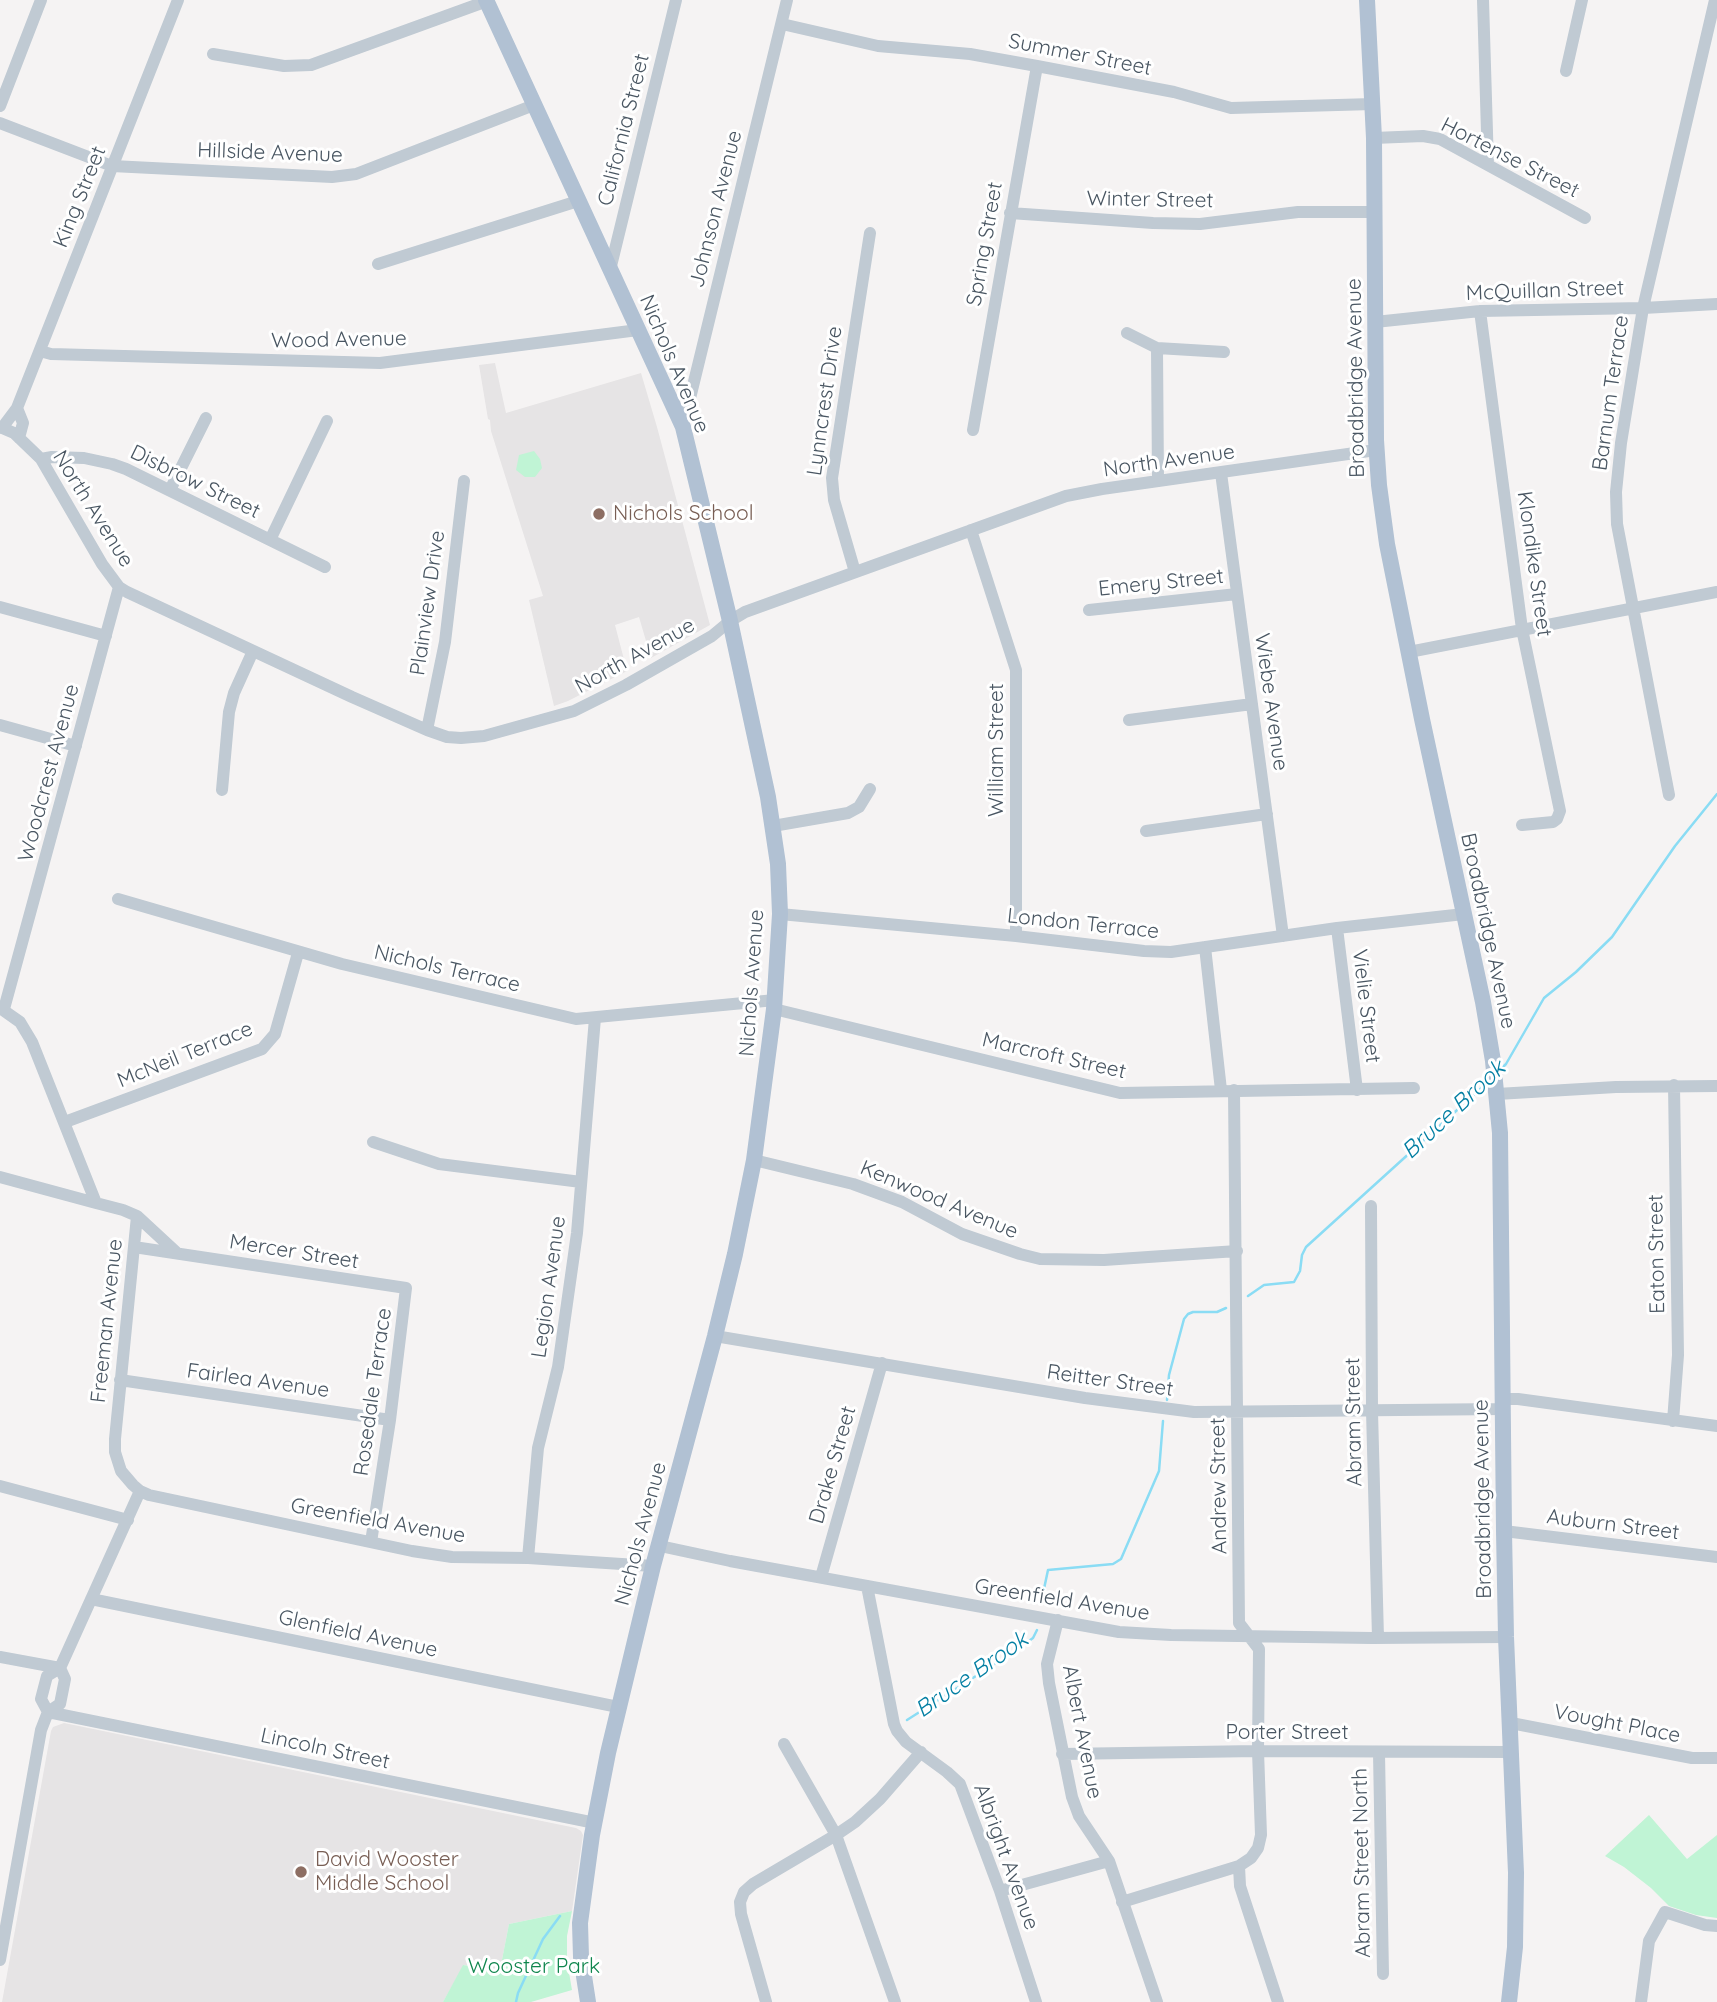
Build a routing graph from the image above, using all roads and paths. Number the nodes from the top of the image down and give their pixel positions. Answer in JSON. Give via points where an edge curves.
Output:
{"nodes":[{"id":1,"x":41,"y":0,"type":"edge"},
{"id":2,"x":178,"y":0,"type":"edge"},
{"id":3,"x":676,"y":0,"type":"edge"},
{"id":4,"x":787,"y":0,"type":"edge"},
{"id":5,"x":1367,"y":0,"type":"edge"},
{"id":6,"x":1483,"y":0,"type":"edge"},
{"id":7,"x":1582,"y":0,"type":"edge"},
{"id":8,"x":1715,"y":0,"type":"edge"},
{"id":9,"x":487,"y":1,"type":"edge"},
{"id":10,"x":782,"y":24,"type":"junction"},
{"id":11,"x":213,"y":54,"type":"dead end"},
{"id":12,"x":1037,"y":66,"type":"junction"},
{"id":13,"x":1566,"y":71,"type":"dead end"},
{"id":14,"x":534,"y":104,"type":"junction"},
{"id":15,"x":1373,"y":104,"type":"junction"},
{"id":16,"x":0,"y":106,"type":"edge"},
{"id":17,"x":0,"y":123,"type":"edge"},
{"id":18,"x":1374,"y":138,"type":"junction"},
{"id":19,"x":1488,"y":165,"type":"junction"},
{"id":20,"x":112,"y":166,"type":"junction"},
{"id":21,"x":578,"y":201,"type":"junction"},
{"id":22,"x":1373,"y":212,"type":"junction"},
{"id":23,"x":1010,"y":213,"type":"junction"},
{"id":24,"x":1585,"y":218,"type":"dead end"},
{"id":25,"x":870,"y":233,"type":"dead end"},
{"id":26,"x":378,"y":264,"type":"dead end"},
{"id":27,"x":610,"y":270,"type":"junction"},
{"id":28,"x":1717,"y":304,"type":"edge"},
{"id":29,"x":1643,"y":308,"type":"junction"},
{"id":30,"x":1480,"y":311,"type":"junction"},
{"id":31,"x":1375,"y":322,"type":"junction"},
{"id":32,"x":638,"y":330,"type":"junction"},
{"id":33,"x":1127,"y":333,"type":"dead end"},
{"id":34,"x":1157,"y":348,"type":"junction"},
{"id":35,"x":40,"y":351,"type":"junction"},
{"id":36,"x":1224,"y":352,"type":"dead end"},
{"id":37,"x":17,"y":408,"type":"junction"},
{"id":38,"x":206,"y":418,"type":"dead end"},
{"id":39,"x":327,"y":421,"type":"dead end"},
{"id":40,"x":683,"y":426,"type":"junction"},
{"id":41,"x":1,"y":428,"type":"edge"},
{"id":42,"x":973,"y":430,"type":"dead end"},
{"id":43,"x":19,"y":438,"type":"junction"},
{"id":44,"x":1376,"y":450,"type":"junction"},
{"id":45,"x":41,"y":459,"type":"junction"},
{"id":46,"x":1220,"y":473,"type":"junction"},
{"id":47,"x":464,"y":481,"type":"dead end"},
{"id":48,"x":1158,"y":481,"type":"junction"},
{"id":49,"x":170,"y":490,"type":"junction"},
{"id":50,"x":971,"y":530,"type":"junction"},
{"id":51,"x":270,"y":540,"type":"junction"},
{"id":52,"x":325,"y":567,"type":"dead end"},
{"id":53,"x":855,"y":572,"type":"junction"},
{"id":54,"x":119,"y":587,"type":"junction"},
{"id":55,"x":1717,"y":592,"type":"edge"},
{"id":56,"x":1237,"y":594,"type":"junction"},
{"id":57,"x":0,"y":607,"type":"edge"},
{"id":58,"x":1634,"y":608,"type":"junction"},
{"id":59,"x":1089,"y":611,"type":"dead end"},
{"id":60,"x":730,"y":621,"type":"junction"},
{"id":61,"x":1522,"y":629,"type":"junction"},
{"id":62,"x":106,"y":636,"type":"junction"},
{"id":63,"x":253,"y":651,"type":"junction"},
{"id":64,"x":1409,"y":652,"type":"junction"},
{"id":65,"x":1252,"y":704,"type":"junction"},
{"id":66,"x":1129,"y":720,"type":"dead end"},
{"id":67,"x":0,"y":725,"type":"edge"},
{"id":68,"x":427,"y":730,"type":"junction"},
{"id":69,"x":76,"y":746,"type":"junction"},
{"id":70,"x":870,"y":789,"type":"dead end"},
{"id":71,"x":222,"y":790,"type":"dead end"},
{"id":72,"x":1669,"y":795,"type":"dead end"},
{"id":73,"x":1267,"y":814,"type":"junction"},
{"id":74,"x":1522,"y":825,"type":"dead end"},
{"id":75,"x":773,"y":826,"type":"junction"},
{"id":76,"x":1146,"y":831,"type":"dead end"},
{"id":77,"x":118,"y":899,"type":"dead end"},
{"id":78,"x":780,"y":914,"type":"junction"},
{"id":79,"x":1464,"y":914,"type":"junction"},
{"id":80,"x":1337,"y":928,"type":"junction"},
{"id":81,"x":1016,"y":936,"type":"junction"},
{"id":82,"x":1283,"y":936,"type":"junction"},
{"id":83,"x":1205,"y":947,"type":"junction"},
{"id":84,"x":298,"y":953,"type":"junction"},
{"id":85,"x":774,"y":1005,"type":"junction"},
{"id":86,"x":2,"y":1009,"type":"edge"},
{"id":87,"x":595,"y":1018,"type":"junction"},
{"id":88,"x":1674,"y":1085,"type":"junction"},
{"id":89,"x":1717,"y":1086,"type":"edge"},
{"id":90,"x":1414,"y":1088,"type":"dead end"},
{"id":91,"x":1497,"y":1089,"type":"junction"},
{"id":92,"x":1228,"y":1090,"type":"junction"},
{"id":93,"x":1357,"y":1090,"type":"junction"},
{"id":94,"x":65,"y":1122,"type":"junction"},
{"id":95,"x":373,"y":1142,"type":"dead end"},
{"id":96,"x":754,"y":1160,"type":"junction"},
{"id":97,"x":0,"y":1177,"type":"edge"},
{"id":98,"x":581,"y":1182,"type":"junction"},
{"id":99,"x":96,"y":1203,"type":"junction"},
{"id":100,"x":1371,"y":1206,"type":"dead end"},
{"id":101,"x":136,"y":1216,"type":"junction"},
{"id":102,"x":134,"y":1247,"type":"junction"},
{"id":103,"x":1237,"y":1251,"type":"junction"},
{"id":104,"x":177,"y":1254,"type":"junction"},
{"id":105,"x":406,"y":1288,"type":"joint"},
{"id":106,"x":715,"y":1336,"type":"junction"},
{"id":107,"x":882,"y":1363,"type":"junction"},
{"id":108,"x":120,"y":1380,"type":"junction"},
{"id":109,"x":1503,"y":1404,"type":"junction"},
{"id":110,"x":1372,"y":1410,"type":"junction"},
{"id":111,"x":1238,"y":1411,"type":"junction"},
{"id":112,"x":390,"y":1420,"type":"junction"},
{"id":113,"x":1673,"y":1421,"type":"junction"},
{"id":114,"x":1717,"y":1426,"type":"edge"},
{"id":115,"x":0,"y":1486,"type":"edge"},
{"id":116,"x":140,"y":1491,"type":"junction"},
{"id":117,"x":128,"y":1520,"type":"junction"},
{"id":118,"x":1504,"y":1531,"type":"junction"},
{"id":119,"x":371,"y":1542,"type":"junction"},
{"id":120,"x":660,"y":1546,"type":"junction"},
{"id":121,"x":1717,"y":1557,"type":"edge"},
{"id":122,"x":528,"y":1558,"type":"junction"},
{"id":123,"x":653,"y":1566,"type":"junction"},
{"id":124,"x":821,"y":1577,"type":"junction"},
{"id":125,"x":867,"y":1586,"type":"junction"},
{"id":126,"x":91,"y":1599,"type":"junction"},
{"id":127,"x":1058,"y":1620,"type":"junction"},
{"id":128,"x":1248,"y":1636,"type":"junction"},
{"id":129,"x":1506,"y":1637,"type":"junction"},
{"id":130,"x":1378,"y":1638,"type":"junction"},
{"id":131,"x":0,"y":1657,"type":"edge"},
{"id":132,"x":60,"y":1668,"type":"junction"},
{"id":133,"x":618,"y":1707,"type":"junction"},
{"id":134,"x":48,"y":1712,"type":"junction"},
{"id":135,"x":1511,"y":1723,"type":"junction"},
{"id":136,"x":784,"y":1744,"type":"dead end"},
{"id":137,"x":1258,"y":1751,"type":"junction"},
{"id":138,"x":920,"y":1752,"type":"junction"},
{"id":139,"x":1379,"y":1752,"type":"junction"},
{"id":140,"x":1512,"y":1752,"type":"junction"},
{"id":141,"x":1062,"y":1754,"type":"junction"},
{"id":142,"x":1717,"y":1758,"type":"edge"},
{"id":143,"x":595,"y":1823,"type":"junction"},
{"id":144,"x":836,"y":1835,"type":"junction"},
{"id":145,"x":1109,"y":1861,"type":"junction"},
{"id":146,"x":1239,"y":1866,"type":"junction"},
{"id":147,"x":1000,"y":1891,"type":"junction"},
{"id":148,"x":1122,"y":1902,"type":"junction"},
{"id":149,"x":1717,"y":1926,"type":"edge"},
{"id":150,"x":0,"y":1960,"type":"edge"},
{"id":151,"x":1383,"y":1974,"type":"dead end"},
{"id":152,"x":588,"y":2002,"type":"edge"},
{"id":153,"x":766,"y":2002,"type":"edge"},
{"id":154,"x":895,"y":2002,"type":"edge"},
{"id":155,"x":1036,"y":2002,"type":"edge"},
{"id":156,"x":1157,"y":2002,"type":"edge"},
{"id":157,"x":1278,"y":2002,"type":"edge"},
{"id":158,"x":1509,"y":2002,"type":"edge"},
{"id":159,"x":1641,"y":2002,"type":"edge"}],
"edges":[{"from":1,"to":16,"type":"street"},
{"from":2,"to":20,"type":"street","name":"King Street"},
{"from":3,"to":27,"type":"street","name":"California Street"},
{"from":4,"to":10,"type":"street","name":"Johnson Avenue"},
{"from":5,"to":15,"type":"main road","name":"Broadbridge Avenue"},
{"from":6,"to":19,"type":"street"},
{"from":7,"to":13,"type":"street"},
{"from":8,"to":29,"type":"street","name":"Barnum Terrace"},
{"from":9,"to":11,"type":"street","via":[[311,65],[284,66]]},
{"from":9,"to":14,"type":"main road","name":"Nichols Avenue"},
{"from":10,"to":12,"type":"street","name":"Summer Street","via":[[878,46],[971,54]]},
{"from":10,"to":40,"type":"street","name":"Johnson Avenue"},
{"from":12,"to":15,"type":"street","name":"Summer Street","via":[[1174,92],[1231,108]]},
{"from":12,"to":23,"type":"street","name":"Spring Street"},
{"from":14,"to":20,"type":"street","name":"Hillside Avenue","via":[[356,174],[332,177]]},
{"from":14,"to":21,"type":"main road","name":"Nichols Avenue"},
{"from":15,"to":18,"type":"main road","name":"Broadbridge Avenue"},
{"from":17,"to":20,"type":"street","name":"Hillside Avenue"},
{"from":18,"to":19,"type":"street","name":"Hortense Street","via":[[1431,136]]},
{"from":18,"to":22,"type":"main road","name":"Broadbridge Avenue"},
{"from":19,"to":24,"type":"street","name":"Hortense Street"},
{"from":20,"to":35,"type":"street","name":"King Street"},
{"from":21,"to":26,"type":"street"},
{"from":21,"to":27,"type":"main road","name":"Nichols Avenue"},
{"from":22,"to":23,"type":"street","name":"Winter Street","via":[[1298,212],[1200,224]]},
{"from":22,"to":31,"type":"main road","name":"Broadbridge Avenue"},
{"from":23,"to":42,"type":"street","name":"Spring Street"},
{"from":25,"to":53,"type":"street","name":"Lynncrest Drive","via":[[832,478]]},
{"from":27,"to":32,"type":"main road","name":"Nichols Avenue"},
{"from":28,"to":29,"type":"street","name":"McQuillan Street"},
{"from":29,"to":30,"type":"street","name":"McQuillan Street"},
{"from":29,"to":58,"type":"street","name":"Barnum Terrace","via":[[1616,492],[1617,524]]},
{"from":30,"to":31,"type":"street","name":"McQuillan Street"},
{"from":30,"to":61,"type":"street","name":"Klondike Street"},
{"from":31,"to":44,"type":"main road","name":"Broadbridge Avenue"},
{"from":32,"to":35,"type":"street","name":"Wood Avenue","via":[[380,363]]},
{"from":32,"to":40,"type":"main road","name":"Nichols Avenue"},
{"from":33,"to":34,"type":"street"},
{"from":34,"to":36,"type":"street"},
{"from":34,"to":48,"type":"street"},
{"from":35,"to":37,"type":"street","name":"King Street"},
{"from":37,"to":41,"type":"street","name":"King Street"},
{"from":37,"to":43,"type":"street","name":"King Street","via":[[23,423]]},
{"from":38,"to":49,"type":"street"},
{"from":39,"to":51,"type":"street"},
{"from":40,"to":60,"type":"main road","name":"Nichols Avenue"},
{"from":41,"to":43,"type":"street","name":"North Avenue"},
{"from":43,"to":45,"type":"street","name":"North Avenue"},
{"from":44,"to":46,"type":"street","name":"North Avenue"},
{"from":44,"to":64,"type":"main road","name":"Broadbridge Avenue","via":[[1387,544]]},
{"from":45,"to":49,"type":"street","name":"Disbrow Street","via":[[84,458],[112,464]]},
{"from":45,"to":54,"type":"street","name":"North Avenue"},
{"from":46,"to":48,"type":"street","name":"North Avenue"},
{"from":46,"to":56,"type":"street","name":"Wiebe Avenue"},
{"from":47,"to":68,"type":"street","name":"Plainview Drive","via":[[444,642]]},
{"from":48,"to":50,"type":"street","name":"North Avenue","via":[[1066,496]]},
{"from":49,"to":51,"type":"street","name":"Disbrow Street"},
{"from":50,"to":53,"type":"street","name":"North Avenue"},
{"from":50,"to":81,"type":"street","name":"William Street","via":[[1016,670]]},
{"from":51,"to":52,"type":"street","name":"Disbrow Street"},
{"from":53,"to":60,"type":"street","name":"North Avenue"},
{"from":54,"to":62,"type":"street","name":"Woodcrest Avenue"},
{"from":54,"to":63,"type":"street","name":"North Avenue"},
{"from":55,"to":58,"type":"street"},
{"from":56,"to":59,"type":"street","name":"Emery Street"},
{"from":56,"to":65,"type":"street","name":"Wiebe Avenue"},
{"from":57,"to":62,"type":"street"},
{"from":58,"to":61,"type":"street"},
{"from":58,"to":72,"type":"street","name":"Barnum Terrace"},
{"from":60,"to":68,"type":"street","name":"North Avenue","via":[[709,638],[574,711],[472,738]]},
{"from":60,"to":75,"type":"main road","name":"Nichols Avenue"},
{"from":61,"to":64,"type":"street"},
{"from":61,"to":74,"type":"street","name":"Klondike Street","via":[[1560,811],[1553,822]]},
{"from":62,"to":69,"type":"street","name":"Woodcrest Avenue"},
{"from":63,"to":68,"type":"street","name":"North Avenue"},
{"from":63,"to":71,"type":"street","via":[[229,712]]},
{"from":64,"to":79,"type":"main road","name":"Broadbridge Avenue"},
{"from":65,"to":66,"type":"street"},
{"from":65,"to":73,"type":"street","name":"Wiebe Avenue"},
{"from":67,"to":69,"type":"street"},
{"from":69,"to":86,"type":"street","name":"Woodcrest Avenue"},
{"from":70,"to":75,"type":"street","via":[[859,807],[848,813]]},
{"from":73,"to":76,"type":"street"},
{"from":73,"to":82,"type":"street","name":"Wiebe Avenue"},
{"from":75,"to":78,"type":"main road","name":"Nichols Avenue"},
{"from":77,"to":84,"type":"street","name":"Nichols Terrace"},
{"from":78,"to":81,"type":"street","name":"London Terrace"},
{"from":78,"to":85,"type":"main road","name":"Nichols Avenue"},
{"from":79,"to":80,"type":"street","name":"London Terrace"},
{"from":79,"to":91,"type":"main road","name":"Broadbridge Avenue"},
{"from":80,"to":82,"type":"street","name":"London Terrace"},
{"from":80,"to":93,"type":"street","name":"Vielie Street"},
{"from":81,"to":83,"type":"street","name":"London Terrace","via":[[1144,951]]},
{"from":82,"to":83,"type":"street","name":"London Terrace"},
{"from":83,"to":92,"type":"street","name":"Andrew Street"},
{"from":84,"to":87,"type":"street","name":"Nichols Terrace","via":[[565,1017]]},
{"from":84,"to":94,"type":"street","name":"McNeil Terrace","via":[[275,1034],[262,1049]]},
{"from":85,"to":87,"type":"street","name":"Nichols Terrace"},
{"from":85,"to":92,"type":"street","name":"Marcroft Street","via":[[1119,1093]]},
{"from":85,"to":96,"type":"main road","name":"Nichols Avenue"},
{"from":86,"to":94,"type":"street","via":[[28,1034]]},
{"from":87,"to":98,"type":"street","name":"Legion Avenue"},
{"from":88,"to":89,"type":"street"},
{"from":88,"to":91,"type":"street"},
{"from":88,"to":113,"type":"street","name":"Eaton Street","via":[[1678,1355]]},
{"from":90,"to":93,"type":"street","name":"Marcroft Street"},
{"from":91,"to":109,"type":"main road","name":"Broadbridge Avenue"},
{"from":92,"to":93,"type":"street","name":"Marcroft Street"},
{"from":92,"to":103,"type":"street","name":"Andrew Street"},
{"from":94,"to":99,"type":"street"},
{"from":95,"to":98,"type":"street","via":[[439,1164]]},
{"from":96,"to":103,"type":"street","name":"Kenwood Avenue","via":[[853,1184],[902,1202],[962,1234],[1040,1259],[1104,1260]]},
{"from":96,"to":106,"type":"main road","name":"Nichols Avenue"},
{"from":97,"to":99,"type":"street","name":"Freeman Avenue"},
{"from":98,"to":122,"type":"street","name":"Legion Avenue","via":[[558,1367],[538,1448]]},
{"from":99,"to":101,"type":"street","name":"Freeman Avenue"},
{"from":100,"to":110,"type":"street","name":"Abram Street"},
{"from":101,"to":102,"type":"street","name":"Freeman Avenue"},
{"from":101,"to":104,"type":"street"},
{"from":102,"to":104,"type":"street","name":"Mercer Street"},
{"from":102,"to":108,"type":"street","name":"Freeman Avenue"},
{"from":103,"to":111,"type":"street","name":"Andrew Street"},
{"from":104,"to":105,"type":"street","name":"Mercer Street"},
{"from":105,"to":112,"type":"street","name":"Rosedale Terrace"},
{"from":106,"to":107,"type":"street","name":"Reitter Street"},
{"from":106,"to":120,"type":"main road","name":"Nichols Avenue"},
{"from":107,"to":111,"type":"street","name":"Reitter Street","via":[[1155,1408]]},
{"from":107,"to":124,"type":"street","name":"Drake Street"},
{"from":108,"to":112,"type":"street","name":"Fairlea Avenue"},
{"from":108,"to":116,"type":"street","name":"Freeman Avenue","via":[[115,1452],[121,1471]]},
{"from":109,"to":110,"type":"street","name":"Reitter Street"},
{"from":109,"to":113,"type":"street","name":"Reitter Street","via":[[1518,1399]]},
{"from":109,"to":118,"type":"main road","name":"Broadbridge Avenue"},
{"from":110,"to":111,"type":"street","name":"Reitter Street"},
{"from":110,"to":130,"type":"street","name":"Abram Street"},
{"from":111,"to":128,"type":"street","name":"Andrew Street","via":[[1239,1623]]},
{"from":112,"to":119,"type":"street","name":"Rosedale Terrace"},
{"from":113,"to":114,"type":"street","name":"Reitter Street"},
{"from":115,"to":117,"type":"street"},
{"from":116,"to":117,"type":"street"},
{"from":116,"to":119,"type":"street","name":"Greenfield Avenue"},
{"from":117,"to":126,"type":"street"},
{"from":118,"to":121,"type":"street","name":"Auburn Street"},
{"from":118,"to":129,"type":"main road","name":"Broadbridge Avenue"},
{"from":119,"to":122,"type":"street","name":"Greenfield Avenue","via":[[452,1557]]},
{"from":120,"to":123,"type":"main road","name":"Nichols Avenue"},
{"from":120,"to":124,"type":"street","name":"Greenfield Avenue"},
{"from":122,"to":123,"type":"street","name":"Greenfield Avenue"},
{"from":123,"to":133,"type":"main road","name":"Nichols Avenue"},
{"from":124,"to":125,"type":"street","name":"Greenfield Avenue"},
{"from":125,"to":127,"type":"street","name":"Greenfield Avenue"},
{"from":125,"to":138,"type":"street","name":"Albright Avenue","via":[[891,1716],[901,1737]]},
{"from":126,"to":132,"type":"street"},
{"from":126,"to":133,"type":"street","name":"Glenfield Avenue"},
{"from":127,"to":128,"type":"street","name":"Greenfield Avenue","via":[[1119,1632]]},
{"from":127,"to":141,"type":"street","name":"Albert Avenue","via":[[1047,1664]]},
{"from":128,"to":130,"type":"street","name":"Greenfield Avenue"},
{"from":128,"to":137,"type":"street","name":"Andrew Street","via":[[1259,1649]]},
{"from":129,"to":130,"type":"street","name":"Greenfield Avenue"},
{"from":129,"to":135,"type":"main road","name":"Broadbridge Avenue"},
{"from":131,"to":132,"type":"street"},
{"from":132,"to":134,"type":"street","via":[[65,1679],[60,1704]]},
{"from":132,"to":134,"type":"street","via":[[47,1675],[41,1699]]},
{"from":133,"to":143,"type":"main road","name":"Nichols Avenue"},
{"from":134,"to":143,"type":"street","name":"Lincoln Street"},
{"from":134,"to":150,"type":"street"},
{"from":135,"to":140,"type":"main road","name":"Broadbridge Avenue"},
{"from":135,"to":142,"type":"street","name":"Vought Place","via":[[1692,1758]]},
{"from":136,"to":144,"type":"street"},
{"from":137,"to":139,"type":"street","name":"Porter Street"},
{"from":137,"to":141,"type":"street","name":"Porter Street"},
{"from":137,"to":146,"type":"street","name":"Andrew Street","via":[[1261,1835],[1251,1858]]},
{"from":138,"to":144,"type":"street","via":[[880,1799]]},
{"from":138,"to":147,"type":"street","name":"Albright Avenue","via":[[960,1784]]},
{"from":139,"to":140,"type":"street","name":"Porter Street"},
{"from":139,"to":151,"type":"street","name":"Abram Street North"},
{"from":140,"to":158,"type":"main road","name":"Broadbridge Avenue","via":[[1516,1914]]},
{"from":141,"to":145,"type":"street","name":"Albert Avenue","via":[[1079,1816]]},
{"from":143,"to":152,"type":"main road","name":"Nichols Avenue","via":[[580,1923]]},
{"from":144,"to":153,"type":"street","via":[[752,1884],[742,1896],[741,1914]]},
{"from":144,"to":154,"type":"street"},
{"from":145,"to":147,"type":"street"},
{"from":145,"to":148,"type":"street","name":"Albert Avenue"},
{"from":146,"to":148,"type":"street"},
{"from":146,"to":157,"type":"street","via":[[1240,1886]]},
{"from":147,"to":155,"type":"street","name":"Albright Avenue"},
{"from":148,"to":156,"type":"street","name":"Albert Avenue"},
{"from":149,"to":159,"type":"street","via":[[1665,1912],[1649,1941]]}]}
